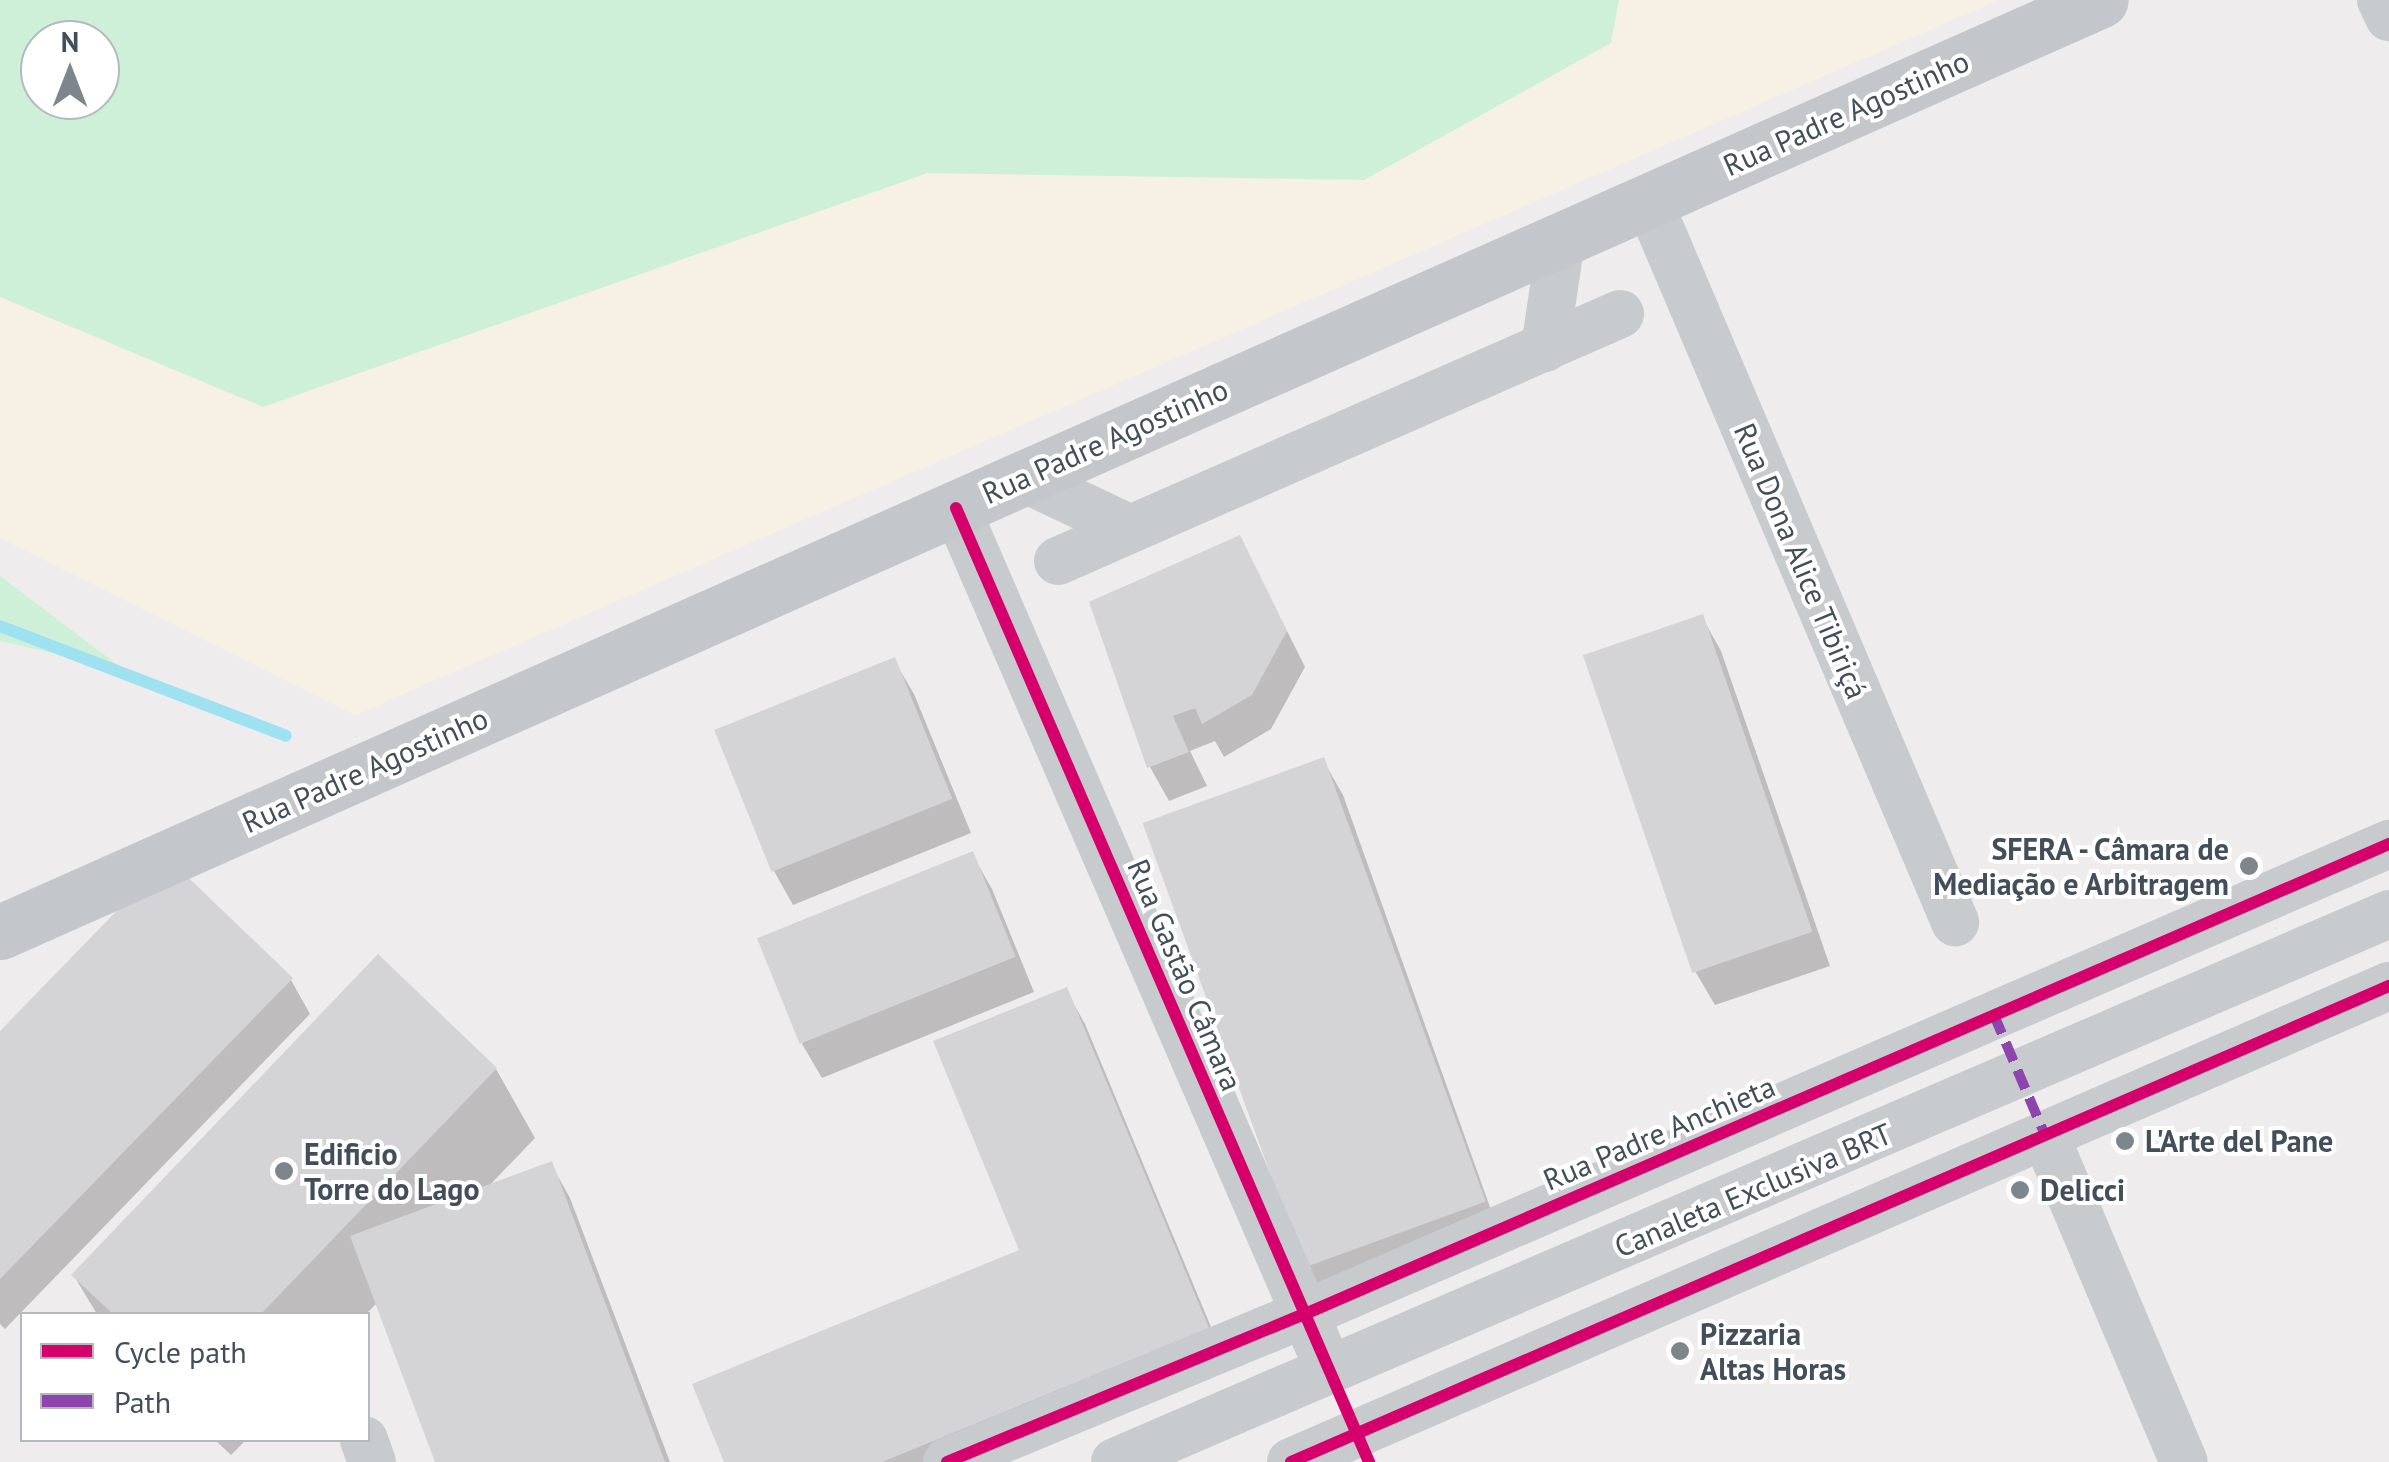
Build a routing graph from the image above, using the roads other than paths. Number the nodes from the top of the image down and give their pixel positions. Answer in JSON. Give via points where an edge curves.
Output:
{"nodes":[{"id":1,"x":2101,"y":0,"type":"edge"},
{"id":2,"x":2382,"y":0,"type":"edge"},
{"id":3,"x":2389,"y":17,"type":"edge"},
{"id":4,"x":1648,"y":200,"type":"junction"},
{"id":5,"x":1561,"y":240,"type":"junction"},
{"id":6,"x":1620,"y":314,"type":"dead end"},
{"id":7,"x":1545,"y":348,"type":"junction"},
{"id":8,"x":1023,"y":478,"type":"junction"},
{"id":9,"x":956,"y":508,"type":"junction"},
{"id":10,"x":1130,"y":529,"type":"junction"},
{"id":11,"x":1058,"y":561,"type":"dead end"},
{"id":12,"x":2389,"y":844,"type":"edge"},
{"id":13,"x":2389,"y":914,"type":"edge"},
{"id":14,"x":1955,"y":922,"type":"dead end"},
{"id":15,"x":0,"y":932,"type":"edge"},
{"id":16,"x":2389,"y":986,"type":"edge"},
{"id":17,"x":2045,"y":1135,"type":"junction"},
{"id":18,"x":1305,"y":1314,"type":"junction"},
{"id":19,"x":1331,"y":1373,"type":"junction"},
{"id":20,"x":1363,"y":1448,"type":"edge"},
{"id":21,"x":947,"y":1462,"type":"edge"},
{"id":22,"x":1115,"y":1462,"type":"edge"},
{"id":23,"x":1291,"y":1462,"type":"edge"},
{"id":24,"x":2184,"y":1462,"type":"edge"}],
"edges":[{"from":1,"to":4,"type":"main road","name":"Rua Padre Agostinho"},
{"from":2,"to":3,"type":"street"},
{"from":4,"to":5,"type":"main road","name":"Rua Padre Agostinho"},
{"from":4,"to":14,"type":"street","name":"Rua Dona Alice Tibiriçá"},
{"from":5,"to":7,"type":"street"},
{"from":5,"to":8,"type":"main road","name":"Rua Padre Agostinho"},
{"from":6,"to":7,"type":"street"},
{"from":7,"to":10,"type":"street"},
{"from":8,"to":9,"type":"main road","name":"Rua Padre Agostinho"},
{"from":8,"to":10,"type":"street"},
{"from":9,"to":15,"type":"main road","name":"Rua Padre Agostinho"},
{"from":9,"to":18,"type":"street","name":"Rua Gastão Câmara"},
{"from":10,"to":11,"type":"street"},
{"from":12,"to":18,"type":"street","name":"Rua Padre Anchieta"},
{"from":13,"to":19,"type":"street","name":"Canaleta Exclusiva BRT"},
{"from":16,"to":17,"type":"street"},
{"from":17,"to":20,"type":"street"},
{"from":17,"to":24,"type":"street"},
{"from":18,"to":19,"type":"street","name":"Rua Gastão Câmara"},
{"from":18,"to":21,"type":"street","name":"Rua Padre Anchieta"},
{"from":19,"to":20,"type":"street","name":"Rua Gastão Câmara"},
{"from":19,"to":22,"type":"street","name":"Canaleta Exclusiva BRT"},
{"from":20,"to":23,"type":"street"}]}
